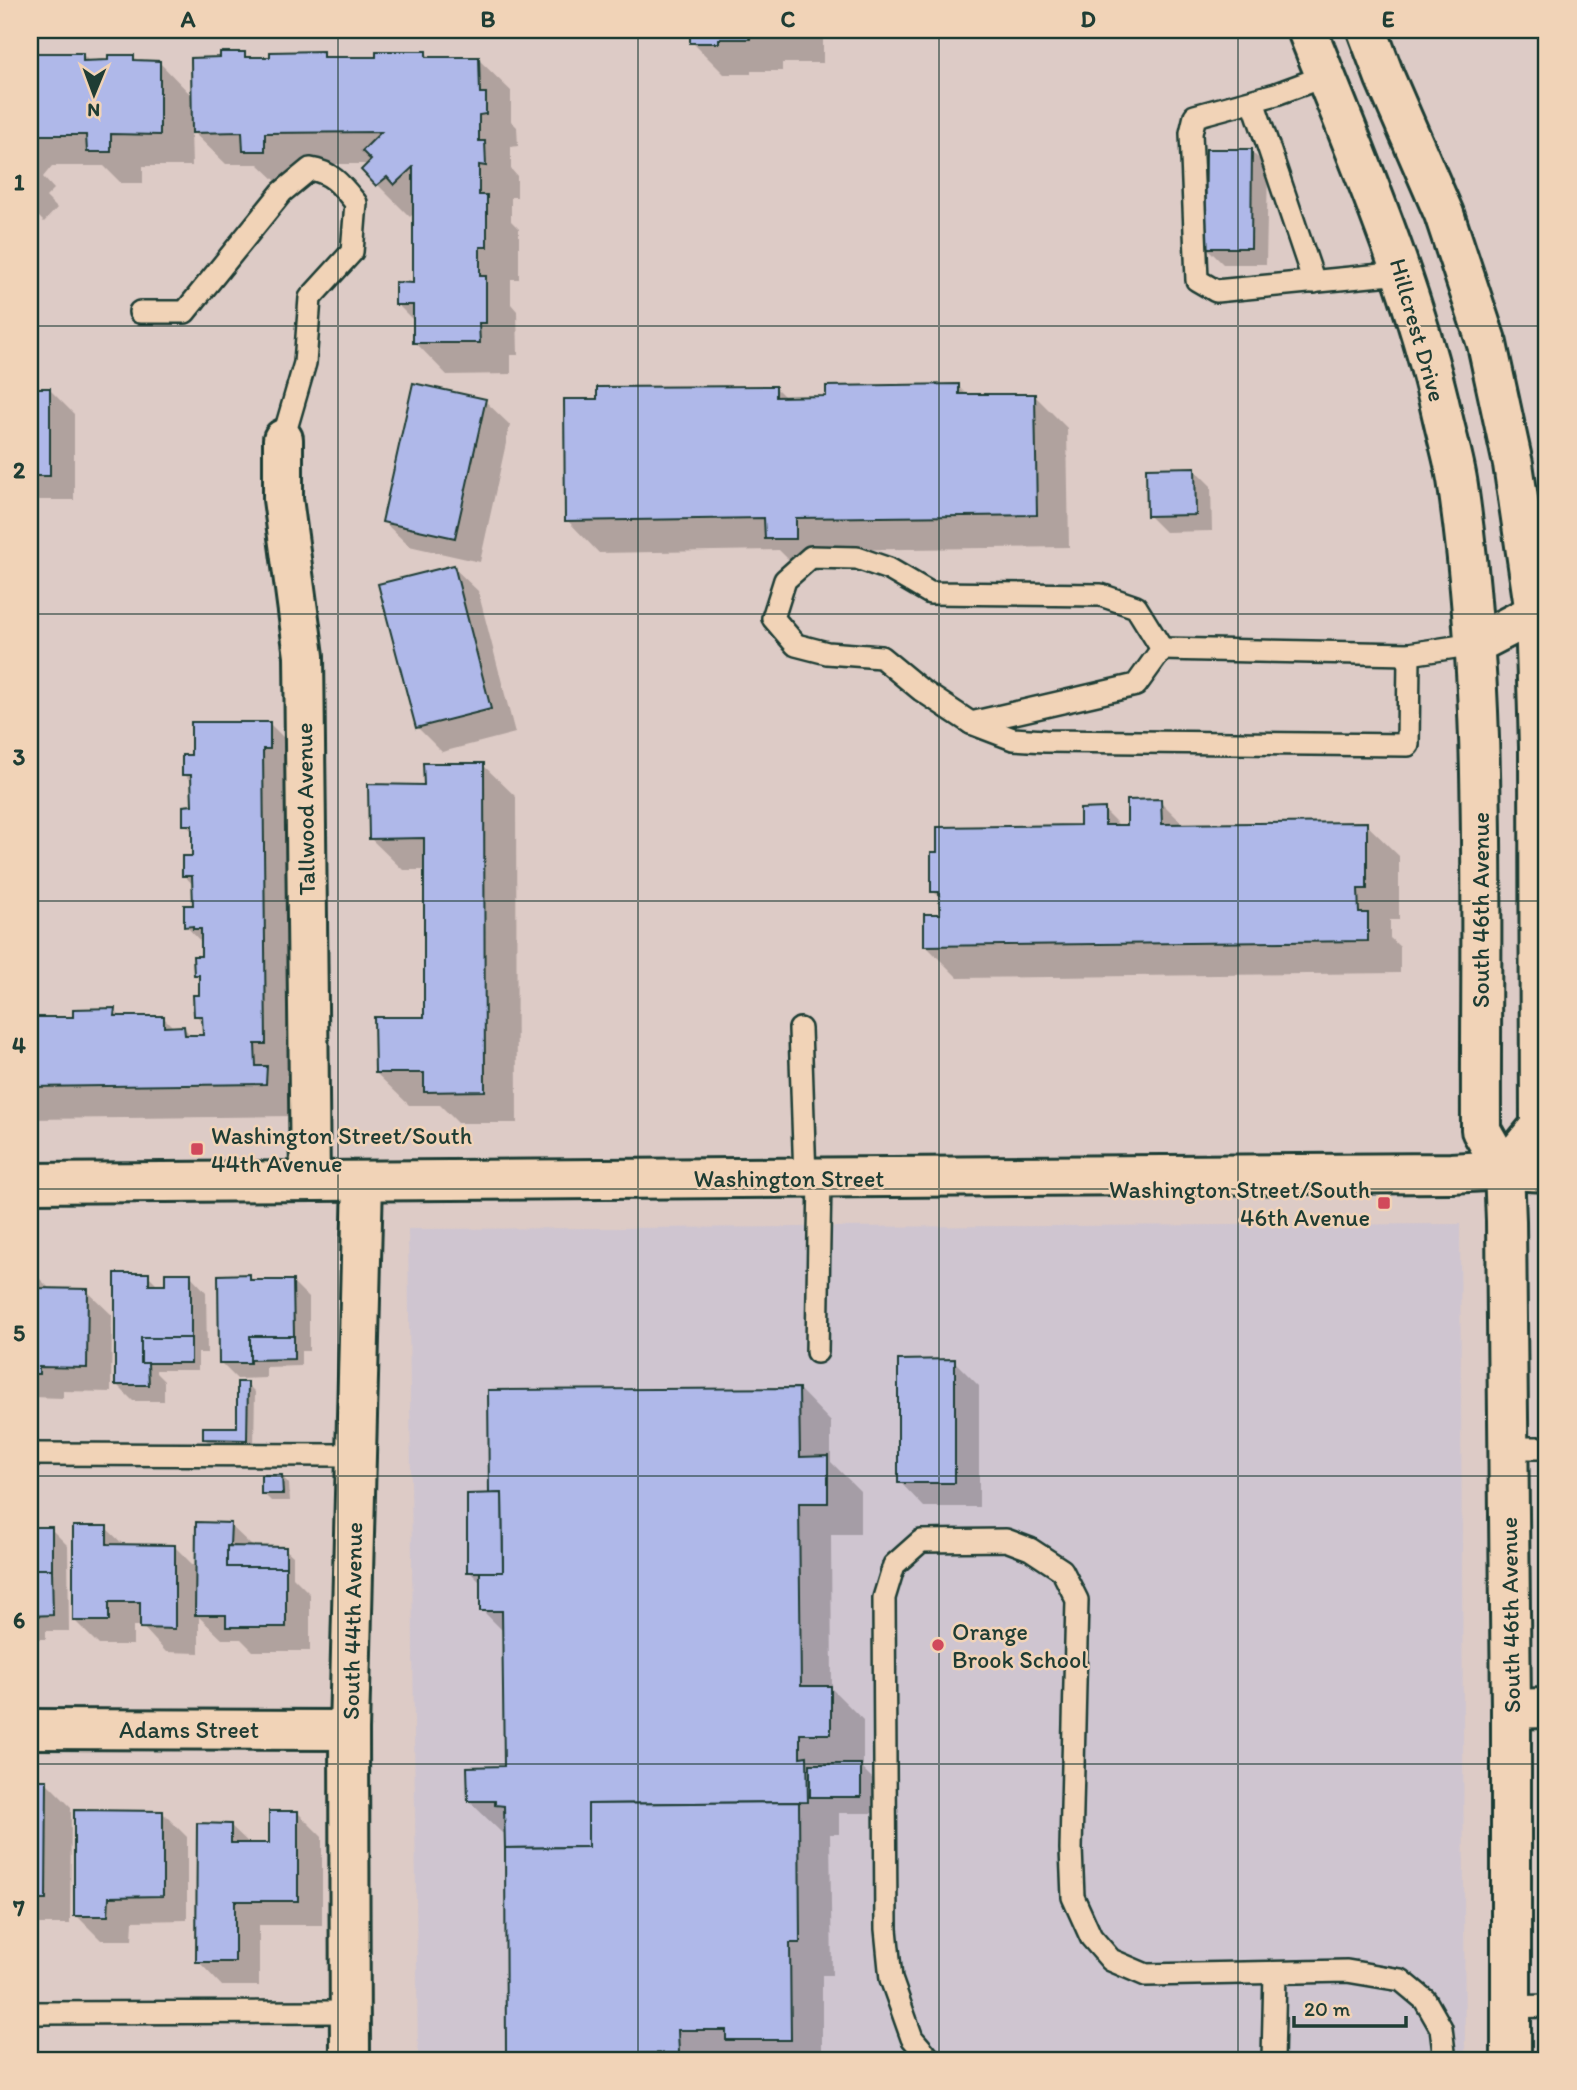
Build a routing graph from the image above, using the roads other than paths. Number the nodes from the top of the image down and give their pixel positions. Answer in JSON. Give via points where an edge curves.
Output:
{"nodes":[{"id":1,"x":1307,"y":30,"type":"edge"},
{"id":2,"x":1367,"y":30,"type":"edge"},
{"id":3,"x":1325,"y":76,"type":"junction"},
{"id":4,"x":1253,"y":101,"type":"junction"},
{"id":5,"x":1402,"y":273,"type":"junction"},
{"id":6,"x":1314,"y":282,"type":"junction"},
{"id":7,"x":139,"y":312,"type":"dead end"},
{"id":8,"x":283,"y":439,"type":"joint"},
{"id":9,"x":1541,"y":612,"type":"edge"},
{"id":10,"x":1475,"y":643,"type":"junction"},
{"id":11,"x":1162,"y":649,"type":"junction"},
{"id":12,"x":1409,"y":654,"type":"junction"},
{"id":13,"x":971,"y":723,"type":"junction"},
{"id":14,"x":800,"y":1029,"type":"dead end"},
{"id":15,"x":1504,"y":1170,"type":"junction"},
{"id":16,"x":1547,"y":1172,"type":"edge"},
{"id":17,"x":812,"y":1178,"type":"junction"},
{"id":18,"x":310,"y":1181,"type":"junction"},
{"id":19,"x":363,"y":1181,"type":"junction"},
{"id":20,"x":30,"y":1183,"type":"edge"},
{"id":21,"x":817,"y":1352,"type":"dead end"},
{"id":22,"x":1508,"y":1448,"type":"junction"},
{"id":23,"x":1547,"y":1448,"type":"edge"},
{"id":24,"x":30,"y":1454,"type":"edge"},
{"id":25,"x":356,"y":1455,"type":"junction"},
{"id":26,"x":1529,"y":1708,"type":"edge"},
{"id":27,"x":30,"y":1729,"type":"edge"},
{"id":28,"x":349,"y":1730,"type":"junction"},
{"id":29,"x":1275,"y":1973,"type":"junction"},
{"id":30,"x":1529,"y":2007,"type":"edge"},
{"id":31,"x":30,"y":2012,"type":"edge"},
{"id":32,"x":350,"y":2012,"type":"junction"},
{"id":33,"x":350,"y":2060,"type":"edge"},
{"id":34,"x":931,"y":2060,"type":"edge"},
{"id":35,"x":1273,"y":2060,"type":"edge"},
{"id":36,"x":1445,"y":2060,"type":"edge"},
{"id":37,"x":1511,"y":2060,"type":"edge"}],
"edges":[{"from":1,"to":3,"type":"street","name":"Hillcrest Drive"},
{"from":2,"to":9,"type":"street","via":[[1444,214],[1487,344]]},
{"from":3,"to":4,"type":"lane"},
{"from":3,"to":5,"type":"street","name":"Hillcrest Drive"},
{"from":4,"to":6,"type":"lane"},
{"from":4,"to":6,"type":"lane","via":[[1195,116],[1191,134],[1197,280],[1216,291]]},
{"from":5,"to":6,"type":"lane"},
{"from":5,"to":10,"type":"street","name":"Hillcrest Drive","via":[[1430,360],[1458,484]]},
{"from":7,"to":8,"type":"lane","via":[[185,312],[282,192],[310,169],[325,171],[341,184],[356,203],[352,252],[310,298],[305,363]]},
{"from":8,"to":18,"type":"street","name":"Tallwood Avenue","via":[[283,499],[304,656]]},
{"from":9,"to":10,"type":"street"},
{"from":9,"to":15,"type":"street","via":[[1540,1126]]},
{"from":10,"to":12,"type":"lane"},
{"from":10,"to":15,"type":"street","name":"South 46th Avenue","via":[[1481,1130]]},
{"from":11,"to":12,"type":"lane"},
{"from":11,"to":13,"type":"lane","via":[[1136,685]]},
{"from":11,"to":13,"type":"lane","via":[[1136,607],[1101,595],[930,593],[889,569],[857,558],[811,557],[785,580],[773,618],[796,645],[827,653],[881,657]]},
{"from":12,"to":13,"type":"lane","via":[[1408,745],[1045,741],[1013,739]]},
{"from":14,"to":17,"type":"lane"},
{"from":15,"to":16,"type":"street","name":"Washington Street"},
{"from":15,"to":17,"type":"street","name":"Washington Street"},
{"from":15,"to":22,"type":"street","name":"South 46th Avenue"},
{"from":17,"to":19,"type":"street","name":"Washington Street"},
{"from":17,"to":21,"type":"lane"},
{"from":18,"to":19,"type":"street","name":"Washington Street"},
{"from":18,"to":20,"type":"street","name":"Washington Street"},
{"from":19,"to":25,"type":"street","name":"South 44th Avenue"},
{"from":22,"to":23,"type":"lane"},
{"from":22,"to":26,"type":"street","name":"South 46th Avenue"},
{"from":24,"to":25,"type":"lane"},
{"from":25,"to":28,"type":"street","name":"South 44th Avenue"},
{"from":26,"to":30,"type":"street","name":"South 46th Avenue"},
{"from":27,"to":28,"type":"street","name":"Adams Street"},
{"from":28,"to":32,"type":"street","name":"South 44th Avenue"},
{"from":29,"to":34,"type":"lane","via":[[1146,1975],[1111,1960],[1091,1937],[1073,1897],[1071,1849],[1077,1600],[1062,1570],[1030,1549],[1006,1540],[921,1541],[894,1565],[884,1598],[886,1929],[894,1989],[912,2038]]},
{"from":29,"to":35,"type":"lane"},
{"from":29,"to":36,"type":"lane","via":[[1348,1971],[1401,1980],[1425,2000],[1441,2028]]},
{"from":30,"to":37,"type":"street","name":"South 46th Avenue"},
{"from":31,"to":32,"type":"lane"},
{"from":32,"to":33,"type":"street","name":"South 44th Avenue"}]}
